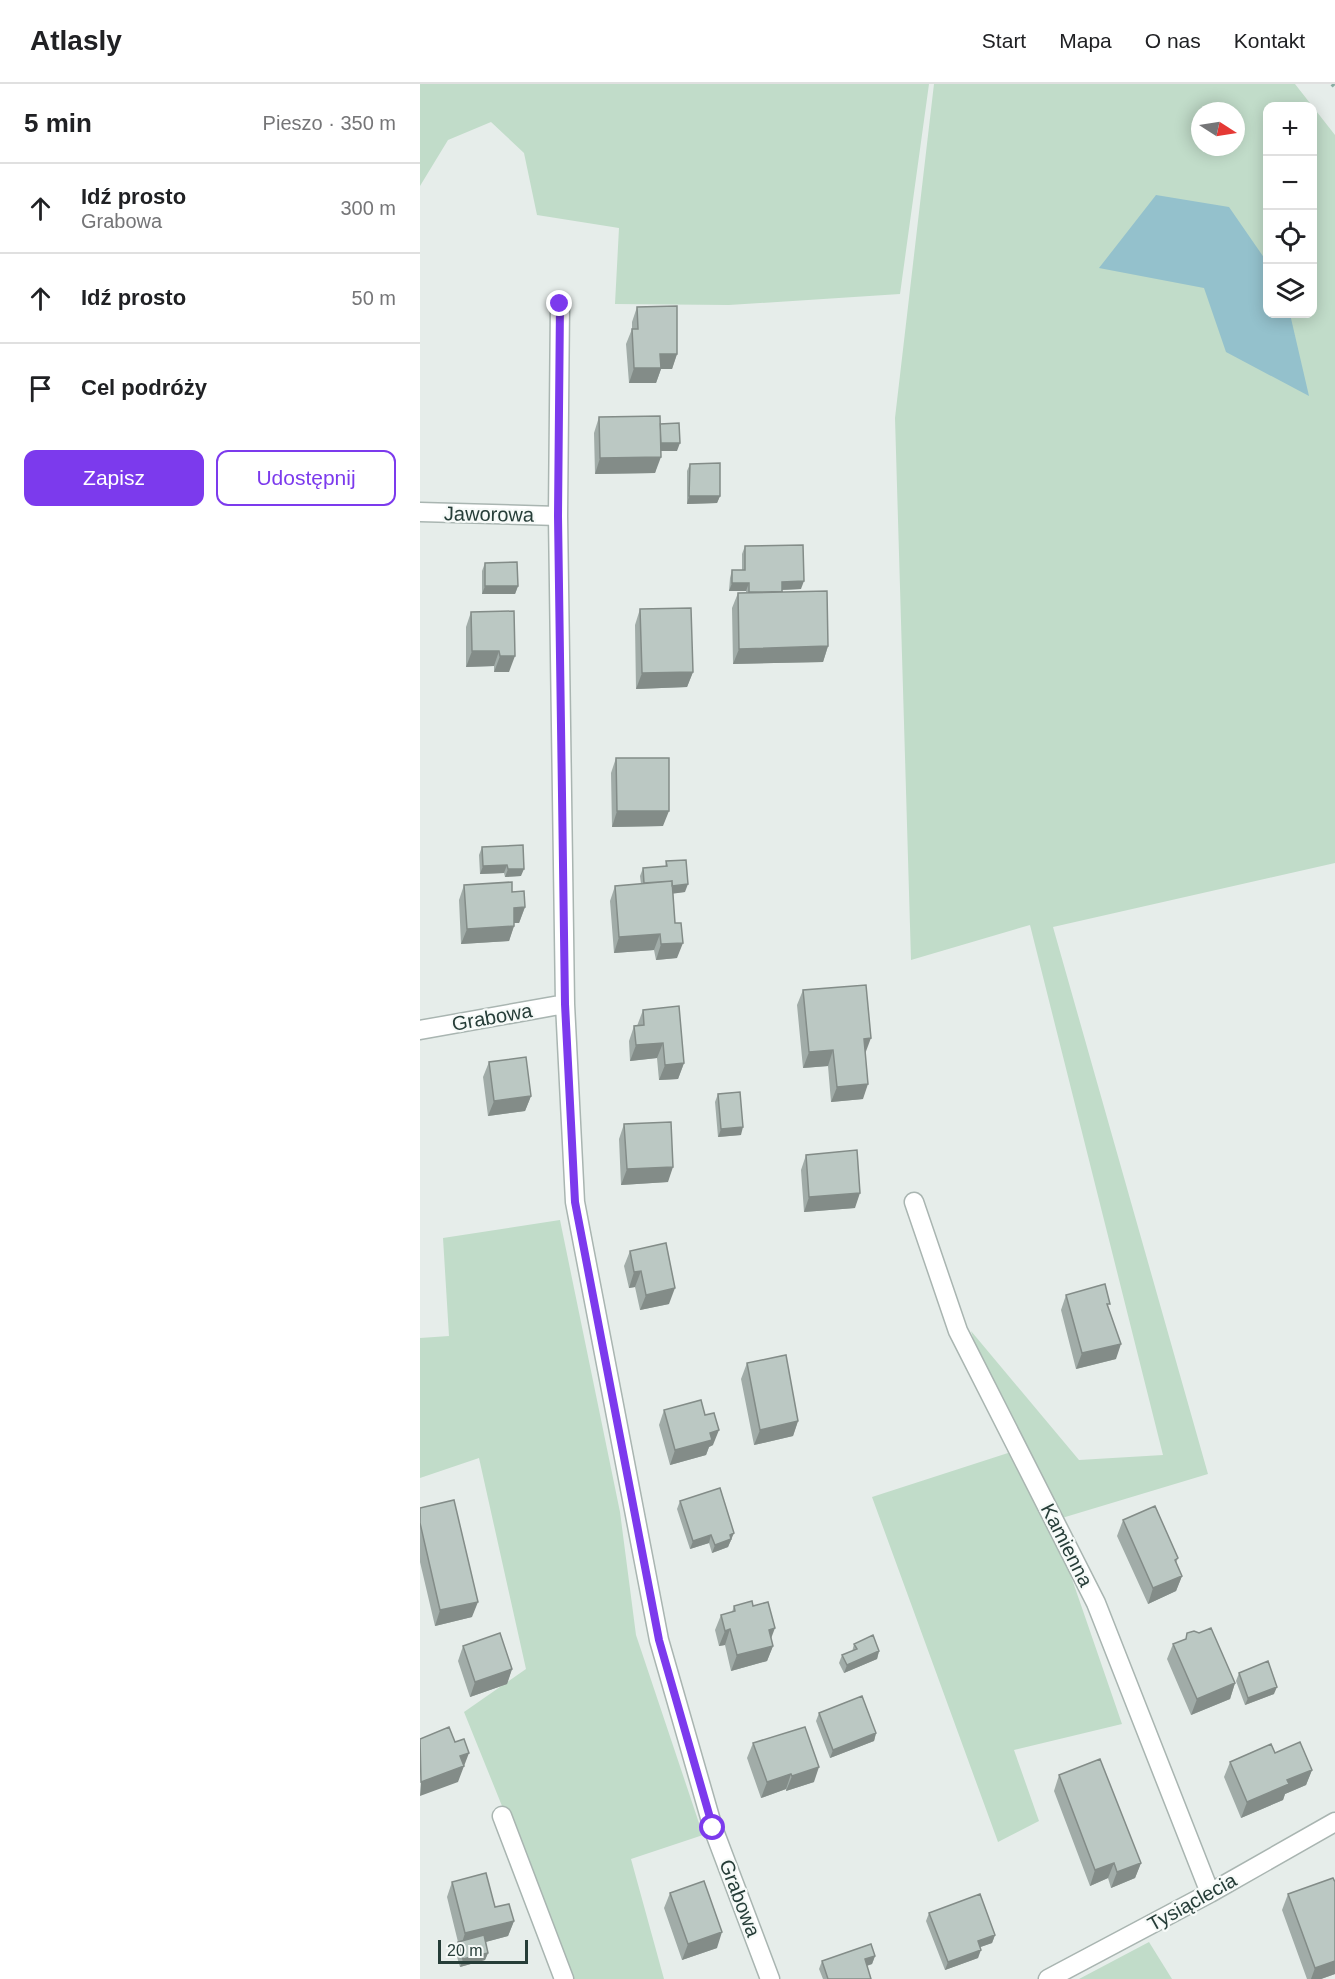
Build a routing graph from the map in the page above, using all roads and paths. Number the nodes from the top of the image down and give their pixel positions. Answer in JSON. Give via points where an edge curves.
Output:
{"nodes":[{"id":1,"x":560,"y":304,"type":"dead end"},
{"id":2,"x":420,"y":512,"type":"edge"},
{"id":3,"x":558,"y":516,"type":"junction"},
{"id":4,"x":565,"y":1004,"type":"junction"},
{"id":5,"x":420,"y":1030,"type":"edge"},
{"id":6,"x":914,"y":1202,"type":"dead end"},
{"id":7,"x":502,"y":1816,"type":"dead end"},
{"id":8,"x":1335,"y":1822,"type":"edge"},
{"id":9,"x":1210,"y":1893,"type":"junction"},
{"id":10,"x":564,"y":1979,"type":"edge"},
{"id":11,"x":770,"y":1979,"type":"edge"},
{"id":12,"x":1048,"y":1979,"type":"edge"}],
"edges":[{"from":1,"to":3,"type":"street","name":"Grabowa"},
{"from":2,"to":3,"type":"street","name":"Jaworowa"},
{"from":3,"to":4,"type":"street","name":"Grabowa"},
{"from":4,"to":5,"type":"street","name":"Grabowa"},
{"from":4,"to":11,"type":"street","name":"Grabowa","via":[[575,1202],[659,1640],[713,1828]]},
{"from":6,"to":9,"type":"street","name":"Kamienna","via":[[958,1331],[1096,1603]]},
{"from":7,"to":10,"type":"street"},
{"from":8,"to":9,"type":"street","name":"Tysiąclecia"},
{"from":9,"to":12,"type":"street","name":"Tysiąclecia"}]}
